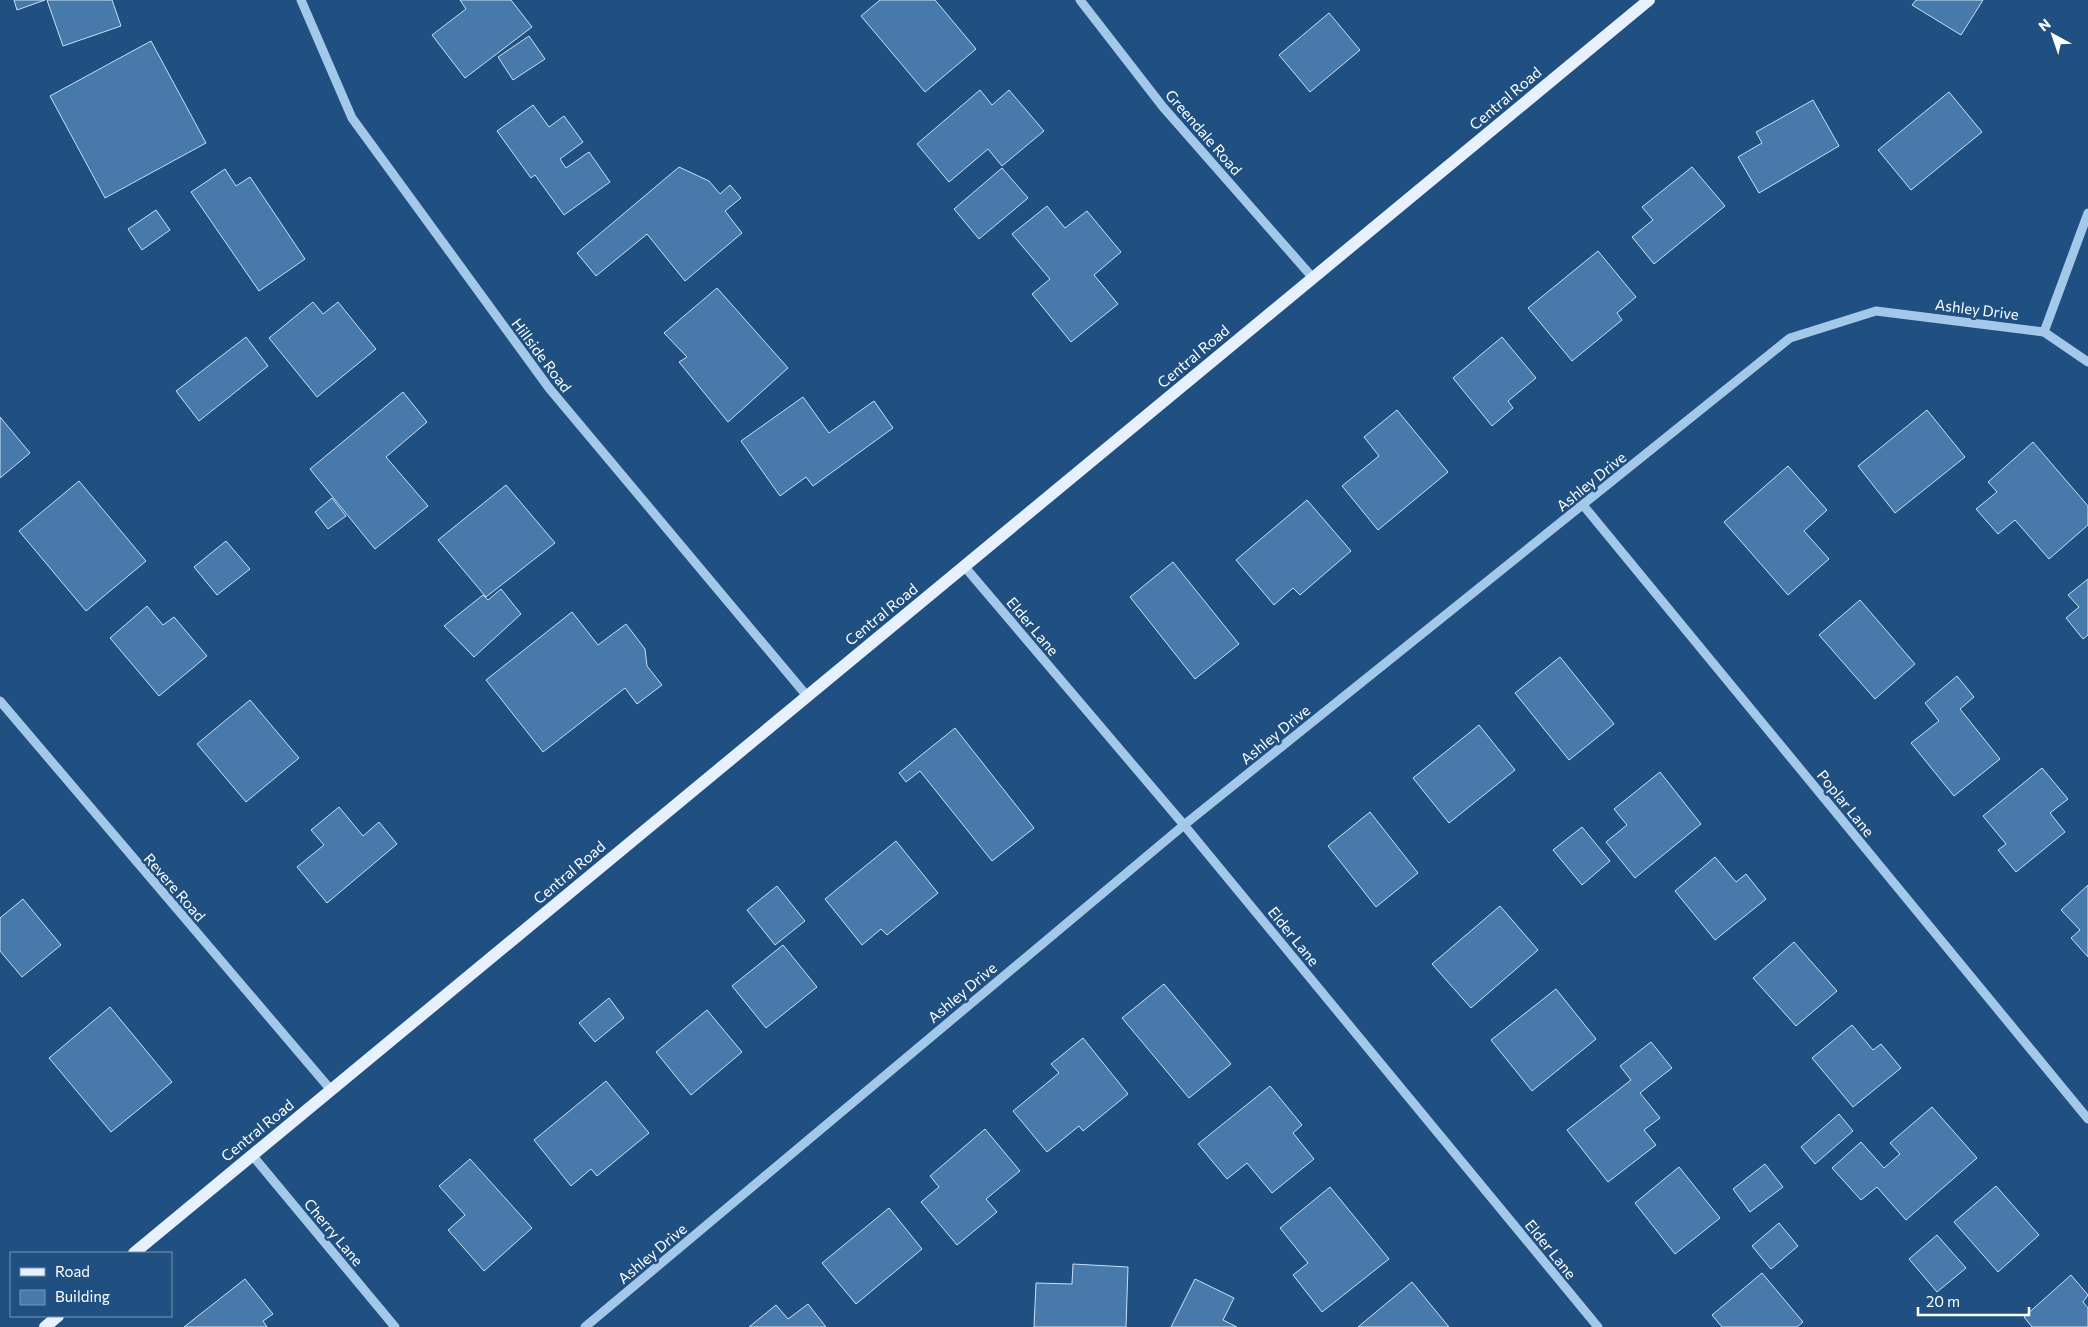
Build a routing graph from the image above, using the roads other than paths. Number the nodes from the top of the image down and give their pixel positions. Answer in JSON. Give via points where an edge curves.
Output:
{"nodes":[{"id":1,"x":301,"y":0,"type":"edge"},
{"id":2,"x":1080,"y":0,"type":"edge"},
{"id":3,"x":1649,"y":0,"type":"edge"},
{"id":4,"x":2088,"y":212,"type":"edge"},
{"id":5,"x":1313,"y":278,"type":"junction"},
{"id":6,"x":2044,"y":332,"type":"junction"},
{"id":7,"x":2088,"y":362,"type":"edge"},
{"id":8,"x":1583,"y":505,"type":"junction"},
{"id":9,"x":964,"y":566,"type":"junction"},
{"id":10,"x":807,"y":696,"type":"junction"},
{"id":11,"x":0,"y":702,"type":"edge"},
{"id":12,"x":1184,"y":824,"type":"junction"},
{"id":13,"x":331,"y":1090,"type":"junction"},
{"id":14,"x":2088,"y":1119,"type":"edge"},
{"id":15,"x":252,"y":1155,"type":"junction"},
{"id":16,"x":135,"y":1252,"type":"edge"},
{"id":17,"x":57,"y":1317,"type":"edge"},
{"id":18,"x":45,"y":1327,"type":"edge"},
{"id":19,"x":395,"y":1327,"type":"edge"},
{"id":20,"x":585,"y":1327,"type":"edge"},
{"id":21,"x":1598,"y":1327,"type":"edge"}],
"edges":[{"from":1,"to":10,"type":"street","name":"Hillside Road","via":[[352,118],[369,142],[549,388]]},
{"from":2,"to":5,"type":"street","name":"Greendale Road","via":[[1163,107]]},
{"from":3,"to":5,"type":"main road","name":"Central Road"},
{"from":4,"to":6,"type":"street"},
{"from":5,"to":9,"type":"main road","name":"Central Road"},
{"from":6,"to":7,"type":"street"},
{"from":6,"to":8,"type":"street","name":"Ashley Drive","via":[[1876,311],[1790,338]]},
{"from":8,"to":12,"type":"street","name":"Ashley Drive"},
{"from":8,"to":14,"type":"street","name":"Poplar Lane"},
{"from":9,"to":10,"type":"main road","name":"Central Road"},
{"from":9,"to":12,"type":"street","name":"Elder Lane"},
{"from":10,"to":13,"type":"main road","name":"Central Road"},
{"from":11,"to":13,"type":"street","name":"Revere Road"},
{"from":12,"to":20,"type":"street","name":"Ashley Drive"},
{"from":12,"to":21,"type":"street","name":"Elder Lane"},
{"from":13,"to":15,"type":"main road","name":"Central Road"},
{"from":15,"to":16,"type":"main road","name":"Central Road"},
{"from":15,"to":19,"type":"street","name":"Cherry Lane"},
{"from":17,"to":18,"type":"main road"}]}
